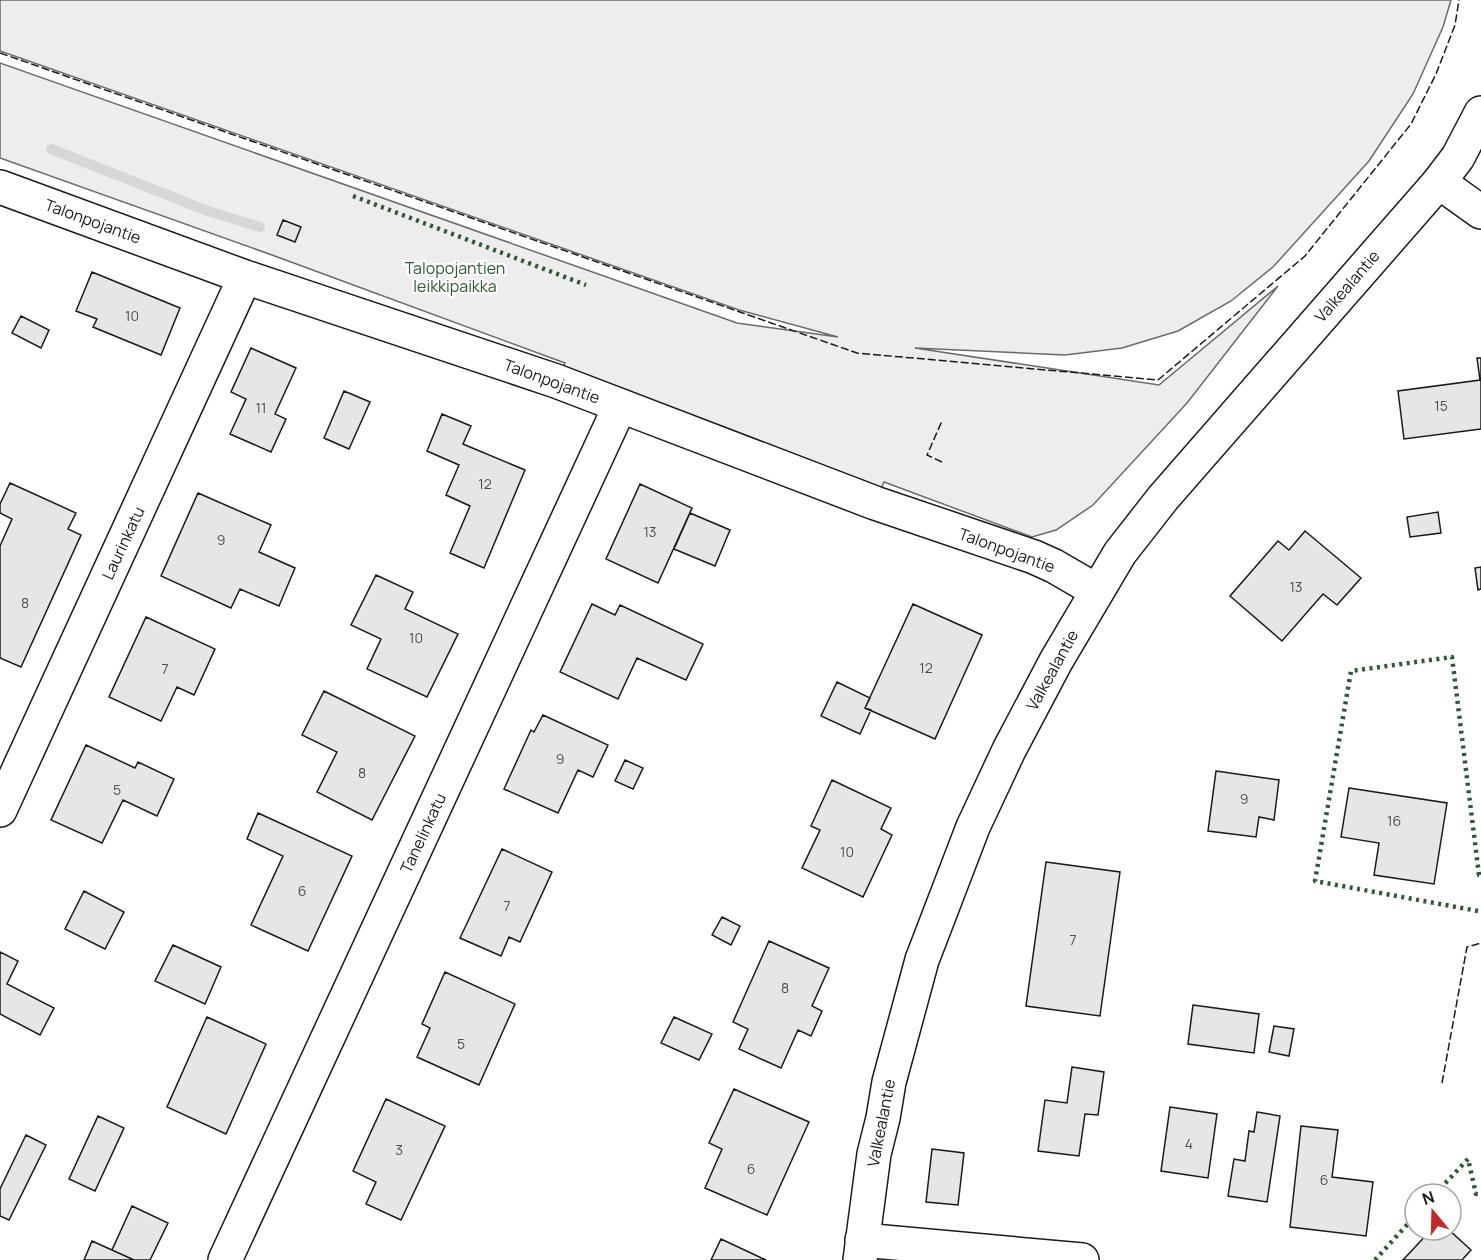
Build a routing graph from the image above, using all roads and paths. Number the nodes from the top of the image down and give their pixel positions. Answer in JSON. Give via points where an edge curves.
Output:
{"nodes":[{"id":1,"x":1481,"y":113,"type":"edge"},
{"id":2,"x":1439,"y":182,"type":"junction"},
{"id":3,"x":0,"y":187,"type":"edge"},
{"id":4,"x":1481,"y":212,"type":"edge"},
{"id":5,"x":245,"y":277,"type":"junction"},
{"id":6,"x":620,"y":406,"type":"junction"},
{"id":7,"x":1097,"y":591,"type":"junction"},
{"id":8,"x":0,"y":810,"type":"edge"},
{"id":9,"x":861,"y":1250,"type":"edge"},
{"id":10,"x":225,"y":1260,"type":"edge"},
{"id":11,"x":1082,"y":1260,"type":"edge"}],
"edges":[{"from":1,"to":2,"type":"street","name":"Valkealantie"},
{"from":2,"to":4,"type":"street"},
{"from":2,"to":7,"type":"street","name":"Valkealantie","via":[[1163,498],[1120,553]]},
{"from":3,"to":5,"type":"street","name":"Talonpojantie"},
{"from":5,"to":6,"type":"street","name":"Talonpojantie"},
{"from":5,"to":8,"type":"street","name":"Laurinkatu"},
{"from":6,"to":7,"type":"street","name":"Talonpojantie","via":[[875,503],[1034,557]]},
{"from":6,"to":10,"type":"street","name":"Tanelinkatu"},
{"from":7,"to":9,"type":"street","name":"Valkealantie","via":[[1009,750],[973,826],[922,960],[888,1082]]},
{"from":9,"to":11,"type":"street"}]}
